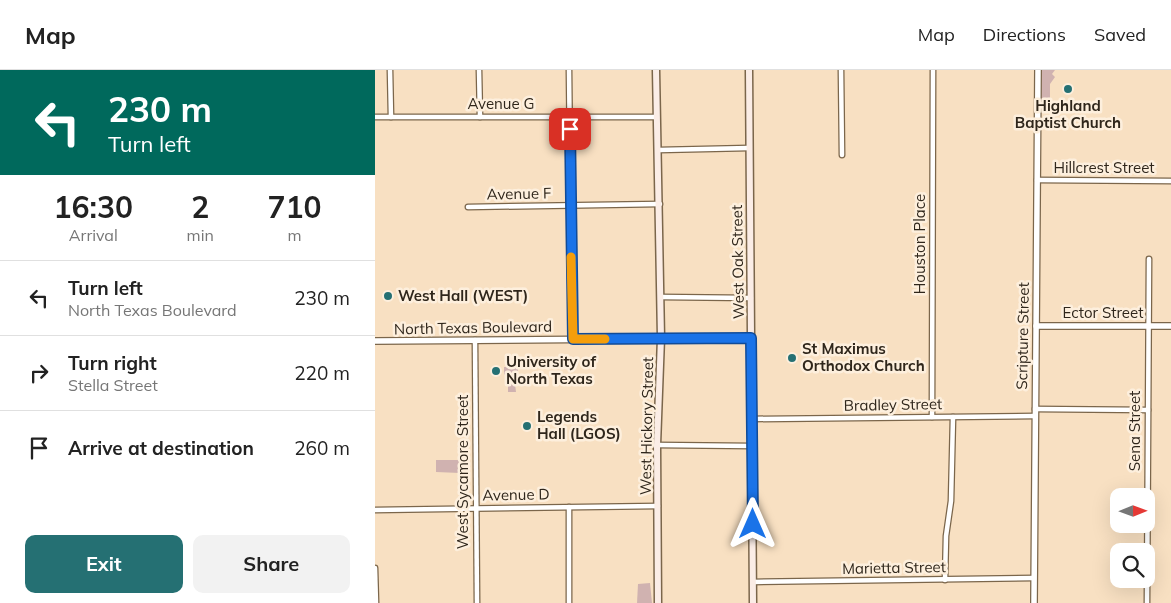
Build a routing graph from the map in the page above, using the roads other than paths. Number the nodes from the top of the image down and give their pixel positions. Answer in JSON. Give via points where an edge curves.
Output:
{"nodes":[{"id":1,"x":390,"y":70,"type":"edge"},
{"id":2,"x":479,"y":70,"type":"edge"},
{"id":3,"x":569,"y":70,"type":"edge"},
{"id":4,"x":657,"y":70,"type":"edge"},
{"id":5,"x":749,"y":70,"type":"edge"},
{"id":6,"x":841,"y":70,"type":"edge"},
{"id":7,"x":933,"y":70,"type":"edge"},
{"id":8,"x":1038,"y":70,"type":"edge"},
{"id":9,"x":569,"y":116,"type":"junction"},
{"id":10,"x":375,"y":117,"type":"edge"},
{"id":11,"x":391,"y":117,"type":"junction"},
{"id":12,"x":480,"y":117,"type":"junction"},
{"id":13,"x":657,"y":117,"type":"junction"},
{"id":14,"x":749,"y":148,"type":"junction"},
{"id":15,"x":659,"y":150,"type":"junction"},
{"id":16,"x":842,"y":155,"type":"dead end"},
{"id":17,"x":1037,"y":180,"type":"junction"},
{"id":18,"x":1171,"y":181,"type":"edge"},
{"id":19,"x":660,"y":204,"type":"junction"},
{"id":20,"x":570,"y":205,"type":"junction"},
{"id":21,"x":468,"y":207,"type":"dead end"},
{"id":22,"x":1149,"y":259,"type":"dead end"},
{"id":23,"x":661,"y":297,"type":"junction"},
{"id":24,"x":751,"y":298,"type":"junction"},
{"id":25,"x":1036,"y":326,"type":"junction"},
{"id":26,"x":1149,"y":326,"type":"junction"},
{"id":27,"x":1171,"y":326,"type":"edge"},
{"id":28,"x":661,"y":338,"type":"junction"},
{"id":29,"x":751,"y":338,"type":"junction"},
{"id":30,"x":573,"y":339,"type":"junction"},
{"id":31,"x":475,"y":340,"type":"junction"},
{"id":32,"x":375,"y":341,"type":"edge"},
{"id":33,"x":1035,"y":409,"type":"junction"},
{"id":34,"x":1148,"y":410,"type":"junction"},
{"id":35,"x":1035,"y":416,"type":"junction"},
{"id":36,"x":953,"y":417,"type":"junction"},
{"id":37,"x":932,"y":418,"type":"junction"},
{"id":38,"x":752,"y":420,"type":"junction"},
{"id":39,"x":657,"y":446,"type":"junction"},
{"id":40,"x":752,"y":446,"type":"junction"},
{"id":41,"x":658,"y":506,"type":"junction"},
{"id":42,"x":569,"y":507,"type":"junction"},
{"id":43,"x":476,"y":508,"type":"junction"},
{"id":44,"x":375,"y":510,"type":"edge"},
{"id":45,"x":375,"y":568,"type":"edge"},
{"id":46,"x":1035,"y":578,"type":"junction"},
{"id":47,"x":945,"y":580,"type":"junction"},
{"id":48,"x":753,"y":582,"type":"junction"},
{"id":49,"x":376,"y":603,"type":"edge"},
{"id":50,"x":477,"y":603,"type":"edge"},
{"id":51,"x":569,"y":603,"type":"edge"},
{"id":52,"x":658,"y":603,"type":"edge"},
{"id":53,"x":753,"y":603,"type":"edge"},
{"id":54,"x":1034,"y":603,"type":"edge"},
{"id":55,"x":1147,"y":603,"type":"edge"}],
"edges":[{"from":1,"to":11,"type":"street"},
{"from":2,"to":12,"type":"street"},
{"from":3,"to":9,"type":"street"},
{"from":4,"to":13,"type":"main road","name":"West Hickory Street"},
{"from":5,"to":14,"type":"main road","name":"West Oak Street"},
{"from":6,"to":16,"type":"street"},
{"from":7,"to":37,"type":"street","name":"Houston Place"},
{"from":8,"to":17,"type":"street","name":"Scripture Street"},
{"from":9,"to":12,"type":"street","name":"Avenue G"},
{"from":9,"to":13,"type":"street","name":"Avenue G"},
{"from":9,"to":20,"type":"street"},
{"from":10,"to":11,"type":"street","name":"Avenue G"},
{"from":11,"to":12,"type":"street","name":"Avenue G"},
{"from":13,"to":15,"type":"main road","name":"West Hickory Street"},
{"from":14,"to":15,"type":"street"},
{"from":14,"to":24,"type":"main road","name":"West Oak Street"},
{"from":15,"to":19,"type":"main road","name":"West Hickory Street"},
{"from":17,"to":18,"type":"street","name":"Hillcrest Street"},
{"from":17,"to":25,"type":"street","name":"Scripture Street"},
{"from":19,"to":20,"type":"street","name":"Avenue F"},
{"from":19,"to":23,"type":"main road","name":"West Hickory Street"},
{"from":20,"to":21,"type":"street","name":"Avenue F"},
{"from":20,"to":30,"type":"street"},
{"from":22,"to":26,"type":"street","name":"Sena Street"},
{"from":23,"to":24,"type":"street"},
{"from":23,"to":28,"type":"main road","name":"West Hickory Street"},
{"from":24,"to":29,"type":"main road","name":"West Oak Street"},
{"from":25,"to":26,"type":"street","name":"Ector Street"},
{"from":25,"to":33,"type":"street","name":"Scripture Street"},
{"from":26,"to":27,"type":"street","name":"Ector Street"},
{"from":26,"to":34,"type":"street","name":"Sena Street"},
{"from":28,"to":29,"type":"street","name":"North Texas Boulevard"},
{"from":28,"to":30,"type":"street","name":"North Texas Boulevard"},
{"from":28,"to":39,"type":"main road","name":"West Hickory Street"},
{"from":29,"to":38,"type":"main road","name":"West Oak Street"},
{"from":30,"to":31,"type":"street","name":"North Texas Boulevard"},
{"from":31,"to":32,"type":"street","name":"North Texas Boulevard"},
{"from":31,"to":43,"type":"street","name":"West Sycamore Street"},
{"from":33,"to":34,"type":"street"},
{"from":33,"to":35,"type":"street","name":"Scripture Street"},
{"from":34,"to":55,"type":"street","name":"Sena Street"},
{"from":35,"to":36,"type":"street","name":"Bradley Street"},
{"from":35,"to":46,"type":"street","name":"Scripture Street"},
{"from":36,"to":37,"type":"street","name":"Bradley Street"},
{"from":36,"to":47,"type":"street"},
{"from":37,"to":38,"type":"street","name":"Bradley Street"},
{"from":38,"to":40,"type":"main road","name":"West Oak Street"},
{"from":39,"to":40,"type":"street"},
{"from":39,"to":41,"type":"main road","name":"West Hickory Street"},
{"from":40,"to":48,"type":"main road","name":"West Oak Street"},
{"from":41,"to":42,"type":"street","name":"Avenue D"},
{"from":41,"to":52,"type":"main road","name":"West Hickory Street"},
{"from":42,"to":43,"type":"street","name":"Avenue D"},
{"from":42,"to":51,"type":"street"},
{"from":43,"to":44,"type":"street","name":"Avenue D"},
{"from":43,"to":50,"type":"street","name":"West Sycamore Street"},
{"from":45,"to":49,"type":"street"},
{"from":46,"to":47,"type":"street","name":"Marietta Street"},
{"from":46,"to":54,"type":"street","name":"Scripture Street"},
{"from":47,"to":48,"type":"street","name":"Marietta Street"},
{"from":48,"to":53,"type":"main road","name":"West Oak Street"}]}
